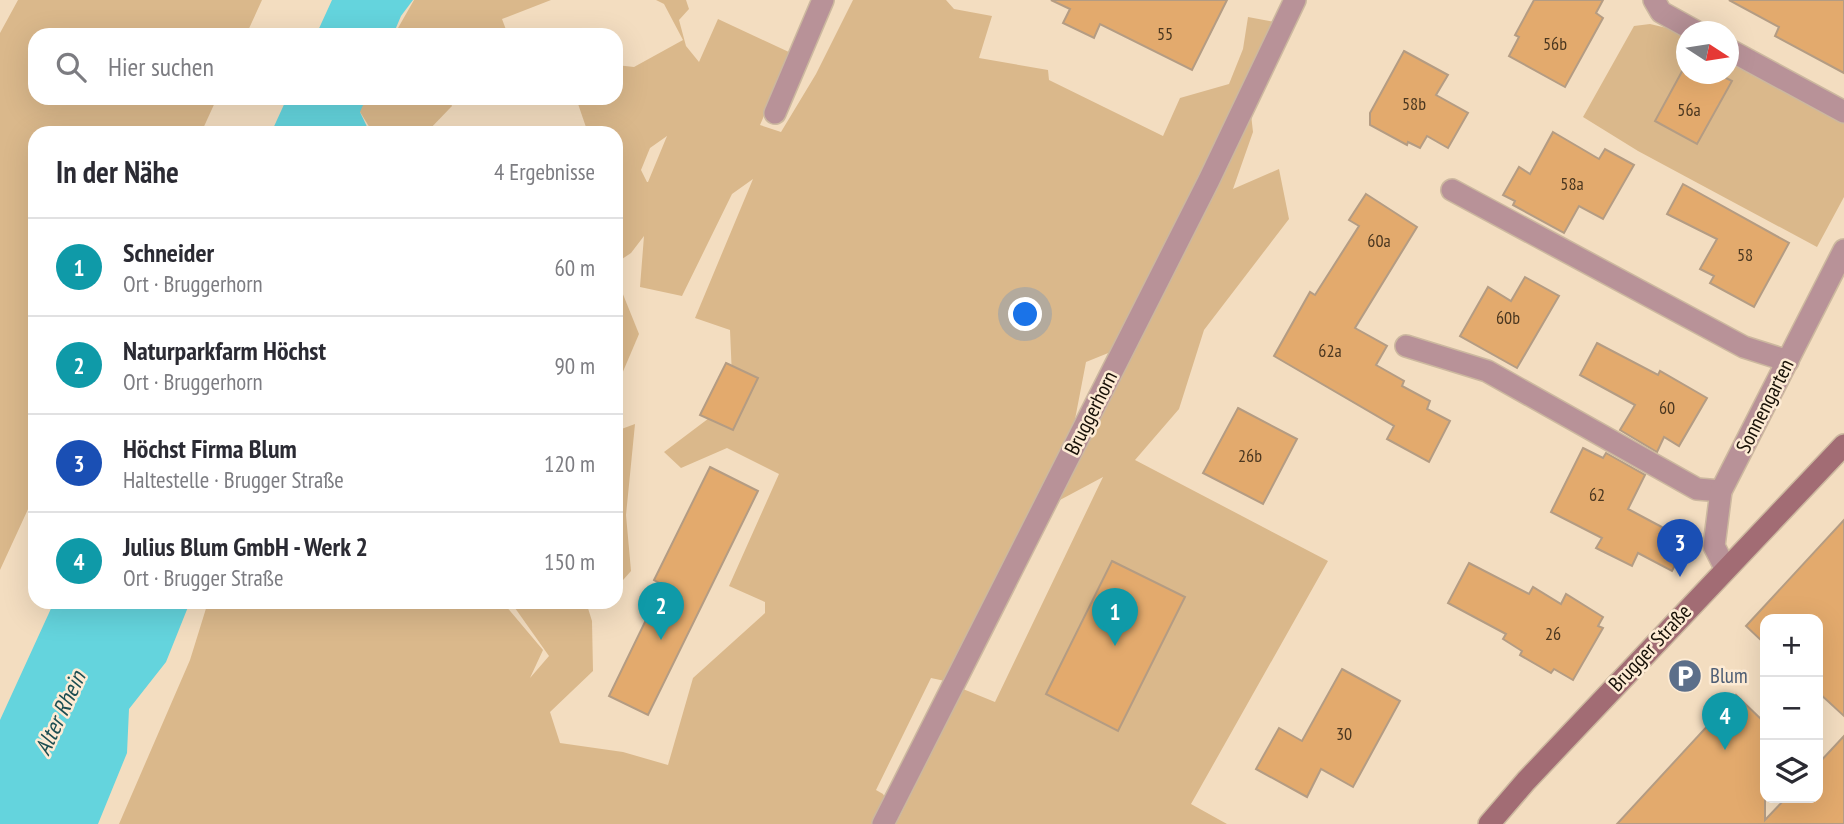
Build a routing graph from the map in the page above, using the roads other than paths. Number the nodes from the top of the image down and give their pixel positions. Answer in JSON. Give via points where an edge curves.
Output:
{"nodes":[{"id":1,"x":824,"y":0,"type":"edge"},
{"id":2,"x":1295,"y":0,"type":"edge"},
{"id":3,"x":1654,"y":0,"type":"edge"},
{"id":4,"x":1677,"y":21,"type":"edge"},
{"id":5,"x":1739,"y":55,"type":"edge"},
{"id":6,"x":1844,"y":112,"type":"edge"},
{"id":7,"x":775,"y":113,"type":"dead end"},
{"id":8,"x":1452,"y":190,"type":"dead end"},
{"id":9,"x":1844,"y":250,"type":"edge"},
{"id":10,"x":1406,"y":346,"type":"dead end"},
{"id":11,"x":1788,"y":361,"type":"junction"},
{"id":12,"x":1844,"y":445,"type":"edge"},
{"id":13,"x":1721,"y":491,"type":"junction"},
{"id":14,"x":1726,"y":568,"type":"junction"},
{"id":15,"x":883,"y":824,"type":"edge"},
{"id":16,"x":1489,"y":824,"type":"edge"}],
"edges":[{"from":1,"to":7,"type":"street"},
{"from":2,"to":15,"type":"street","name":"Bruggerhorn","via":[[1209,180]]},
{"from":3,"to":4,"type":"street","via":[[1661,12]]},
{"from":5,"to":6,"type":"street"},
{"from":8,"to":11,"type":"street","via":[[1744,347]]},
{"from":9,"to":11,"type":"street","name":"Sonnengarten"},
{"from":10,"to":13,"type":"street","via":[[1488,371],[1697,489]]},
{"from":11,"to":13,"type":"street","name":"Sonnengarten"},
{"from":12,"to":14,"type":"main road","name":"Brugger Straße"},
{"from":13,"to":14,"type":"street","name":"Sonnengarten","via":[[1714,546]]},
{"from":14,"to":16,"type":"main road","name":"Brugger Straße"}]}
